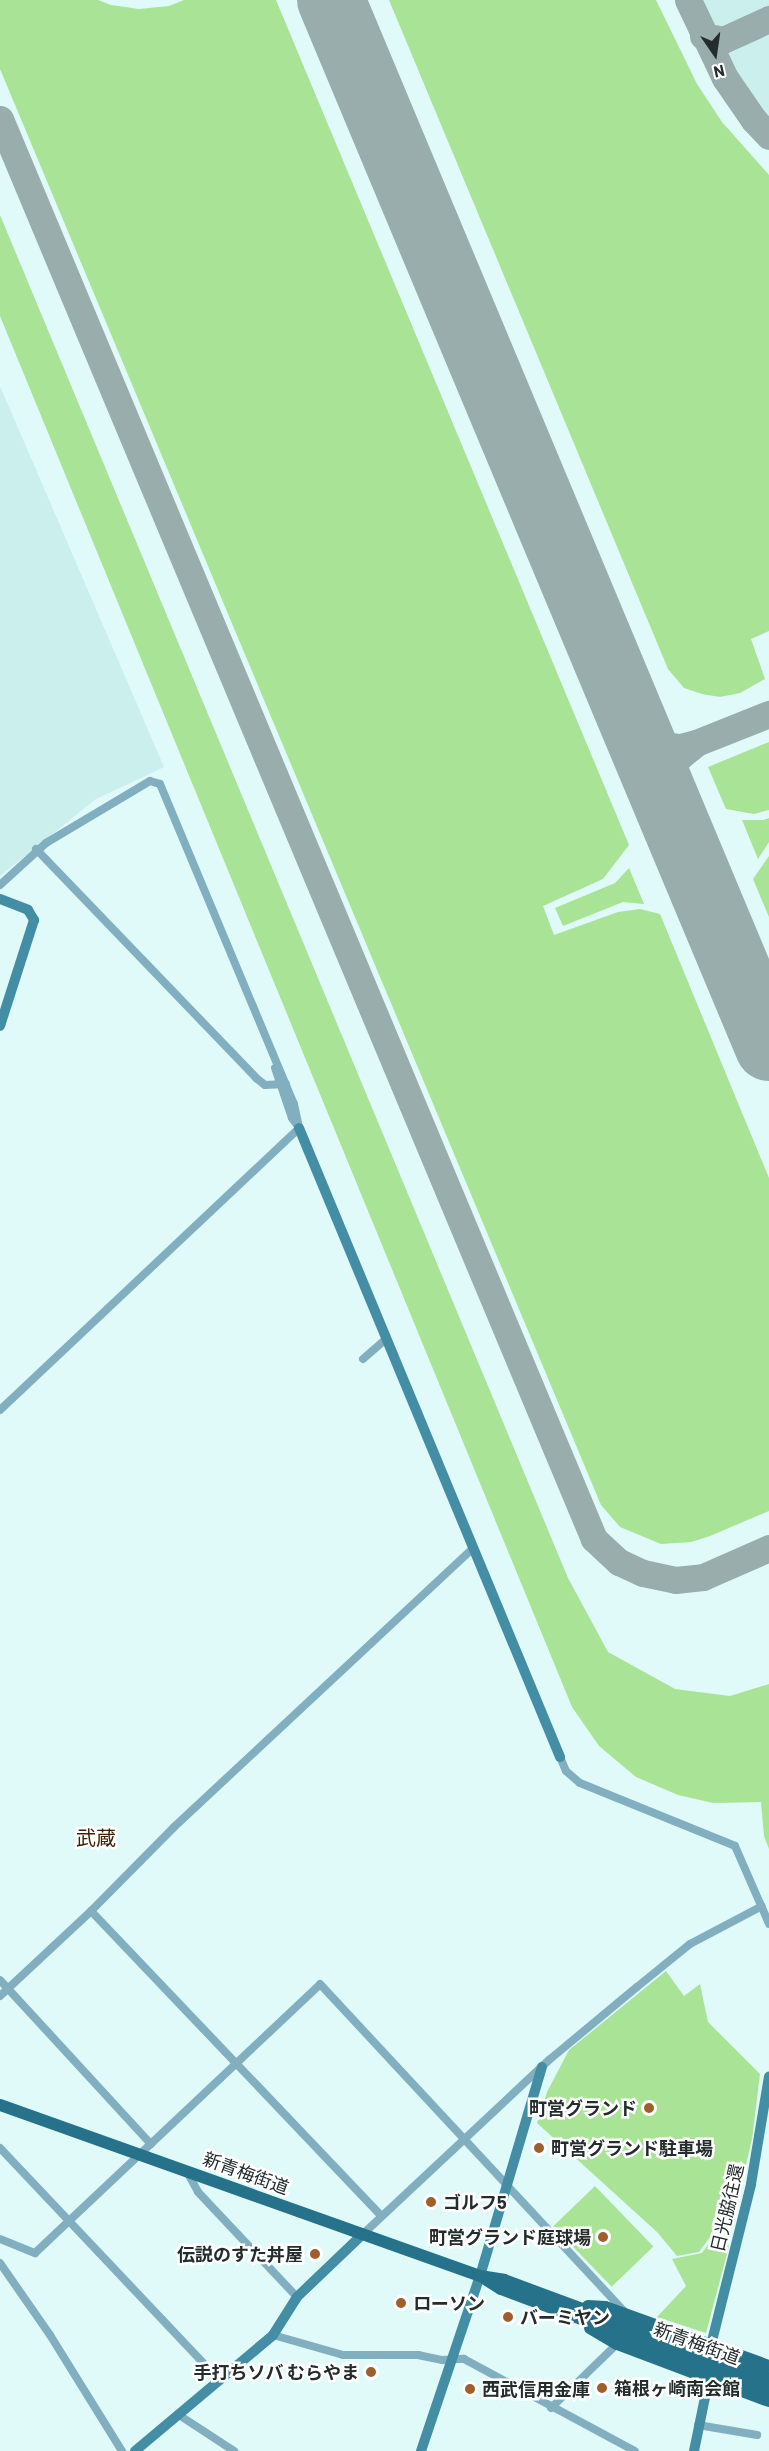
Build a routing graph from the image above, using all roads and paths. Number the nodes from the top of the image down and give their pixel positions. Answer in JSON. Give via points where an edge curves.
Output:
{"nodes":[{"id":1,"x":36,"y":849,"type":"junction"},
{"id":2,"x":0,"y":885,"type":"edge"},
{"id":3,"x":0,"y":898,"type":"edge"},
{"id":4,"x":0,"y":1026,"type":"edge"},
{"id":5,"x":283,"y":1084,"type":"junction"},
{"id":6,"x":299,"y":1128,"type":"junction"},
{"id":7,"x":386,"y":1339,"type":"junction"},
{"id":8,"x":363,"y":1359,"type":"dead end"},
{"id":9,"x":0,"y":1410,"type":"edge"},
{"id":10,"x":473,"y":1548,"type":"junction"},
{"id":11,"x":560,"y":1757,"type":"joint"},
{"id":12,"x":762,"y":1906,"type":"junction"},
{"id":13,"x":91,"y":1911,"type":"junction"},
{"id":14,"x":769,"y":1924,"type":"edge"},
{"id":15,"x":0,"y":1980,"type":"edge"},
{"id":16,"x":8,"y":1988,"type":"junction"},
{"id":17,"x":0,"y":1996,"type":"edge"},
{"id":18,"x":237,"y":2064,"type":"junction"},
{"id":19,"x":542,"y":2067,"type":"junction"},
{"id":20,"x":769,"y":2077,"type":"edge"},
{"id":21,"x":0,"y":2105,"type":"edge"},
{"id":22,"x":464,"y":2138,"type":"junction"},
{"id":23,"x":151,"y":2144,"type":"junction"},
{"id":24,"x":0,"y":2148,"type":"edge"},
{"id":25,"x":140,"y":2154,"type":"junction"},
{"id":26,"x":186,"y":2170,"type":"junction"},
{"id":27,"x":507,"y":2184,"type":"junction"},
{"id":28,"x":381,"y":2216,"type":"junction"},
{"id":29,"x":69,"y":2220,"type":"junction"},
{"id":30,"x":363,"y":2234,"type":"junction"},
{"id":31,"x":0,"y":2239,"type":"edge"},
{"id":32,"x":0,"y":2262,"type":"edge"},
{"id":33,"x":480,"y":2276,"type":"junction"},
{"id":34,"x":297,"y":2297,"type":"junction"},
{"id":35,"x":573,"y":2311,"type":"junction"},
{"id":36,"x":627,"y":2315,"type":"junction"},
{"id":37,"x":273,"y":2335,"type":"junction"},
{"id":38,"x":617,"y":2344,"type":"junction"},
{"id":39,"x":711,"y":2345,"type":"junction"},
{"id":40,"x":452,"y":2358,"type":"junction"},
{"id":41,"x":769,"y":2366,"type":"edge"},
{"id":42,"x":708,"y":2378,"type":"junction"},
{"id":43,"x":769,"y":2378,"type":"edge"},
{"id":44,"x":220,"y":2381,"type":"junction"},
{"id":45,"x":769,"y":2389,"type":"edge"},
{"id":46,"x":769,"y":2401,"type":"edge"},
{"id":47,"x":551,"y":2408,"type":"junction"},
{"id":48,"x":179,"y":2415,"type":"junction"},
{"id":49,"x":698,"y":2425,"type":"junction"},
{"id":50,"x":757,"y":2435,"type":"dead end"},
{"id":51,"x":122,"y":2451,"type":"edge"},
{"id":52,"x":135,"y":2451,"type":"edge"},
{"id":53,"x":234,"y":2451,"type":"edge"},
{"id":54,"x":421,"y":2451,"type":"edge"},
{"id":55,"x":635,"y":2451,"type":"edge"},
{"id":56,"x":694,"y":2451,"type":"edge"}],
"edges":[{"from":1,"to":2,"type":"street"},
{"from":1,"to":5,"type":"street","via":[[256,1078],[265,1085]]},
{"from":1,"to":5,"type":"street","via":[[150,781],[160,784],[264,1029]]},
{"from":3,"to":4,"type":"street","via":[[28,910],[34,920]]},
{"from":5,"to":6,"type":"street","via":[[298,1116]]},
{"from":6,"to":7,"type":"street"},
{"from":6,"to":9,"type":"street"},
{"from":7,"to":8,"type":"street"},
{"from":7,"to":10,"type":"street"},
{"from":10,"to":11,"type":"street"},
{"from":10,"to":13,"type":"street","via":[[173,1828]]},
{"from":11,"to":12,"type":"street","via":[[566,1771],[580,1783],[735,1846]]},
{"from":12,"to":14,"type":"street"},
{"from":12,"to":19,"type":"street","via":[[690,1944]]},
{"from":13,"to":16,"type":"street"},
{"from":13,"to":18,"type":"street"},
{"from":15,"to":16,"type":"street"},
{"from":16,"to":17,"type":"street"},
{"from":16,"to":23,"type":"street"},
{"from":18,"to":22,"type":"street","via":[[320,1984]]},
{"from":18,"to":23,"type":"street"},
{"from":18,"to":28,"type":"street"},
{"from":19,"to":22,"type":"street"},
{"from":19,"to":27,"type":"street"},
{"from":20,"to":39,"type":"street","name":"日光脇往還","via":[[751,2184]]},
{"from":21,"to":25,"type":"main road","name":"新青梅街道"},
{"from":22,"to":27,"type":"street"},
{"from":22,"to":28,"type":"street"},
{"from":23,"to":25,"type":"street"},
{"from":24,"to":29,"type":"street"},
{"from":25,"to":26,"type":"main road","name":"新青梅街道"},
{"from":25,"to":29,"type":"street"},
{"from":26,"to":30,"type":"main road","name":"新青梅街道"},
{"from":26,"to":34,"type":"street","via":[[198,2192]]},
{"from":27,"to":33,"type":"street"},
{"from":27,"to":36,"type":"street"},
{"from":28,"to":30,"type":"street"},
{"from":29,"to":31,"type":"street","via":[[35,2253]]},
{"from":29,"to":44,"type":"street"},
{"from":30,"to":33,"type":"main road","name":"新青梅街道"},
{"from":30,"to":34,"type":"street"},
{"from":32,"to":51,"type":"street","via":[[57,2344]]},
{"from":33,"to":35,"type":"main road","name":"新青梅街道","via":[[501,2289]]},
{"from":33,"to":40,"type":"street"},
{"from":34,"to":37,"type":"street"},
{"from":35,"to":36,"type":"main road","via":[[605,2307]]},
{"from":35,"to":38,"type":"main road"},
{"from":35,"to":43,"type":"main road","name":"新青梅街道"},
{"from":35,"to":45,"type":"main road","name":"新青梅街道"},
{"from":36,"to":39,"type":"main road"},
{"from":37,"to":40,"type":"street","via":[[343,2355]]},
{"from":37,"to":44,"type":"street"},
{"from":38,"to":42,"type":"main road"},
{"from":38,"to":47,"type":"street"},
{"from":39,"to":41,"type":"main road"},
{"from":40,"to":47,"type":"street","via":[[464,2359]]},
{"from":40,"to":54,"type":"street"},
{"from":42,"to":46,"type":"main road"},
{"from":42,"to":49,"type":"street"},
{"from":44,"to":48,"type":"street"},
{"from":47,"to":55,"type":"street"},
{"from":48,"to":52,"type":"street"},
{"from":48,"to":53,"type":"street"},
{"from":49,"to":50,"type":"street"},
{"from":49,"to":56,"type":"street"}]}
